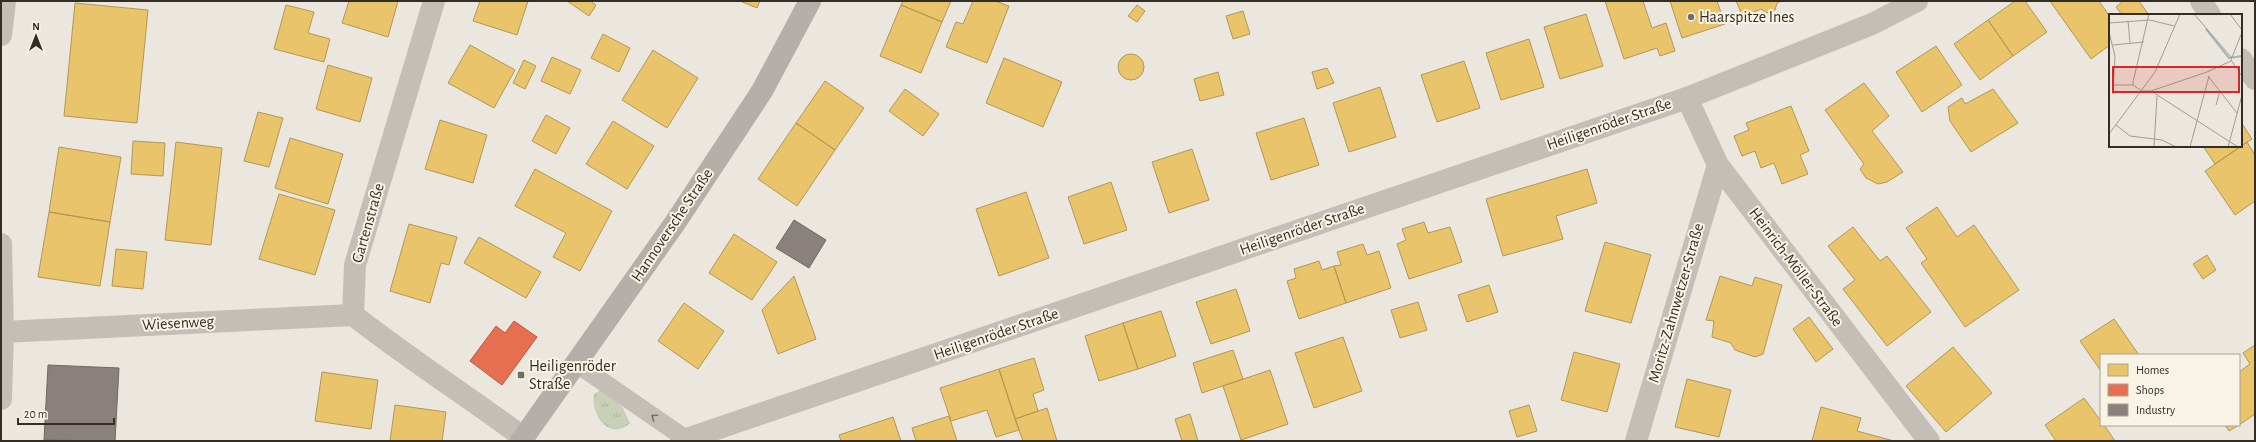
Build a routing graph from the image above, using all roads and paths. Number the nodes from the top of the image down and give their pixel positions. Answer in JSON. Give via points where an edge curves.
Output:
{"nodes":[{"id":1,"x":4,"y":1,"type":"edge"},
{"id":2,"x":434,"y":1,"type":"edge"},
{"id":3,"x":810,"y":1,"type":"edge"},
{"id":4,"x":1917,"y":1,"type":"edge"},
{"id":5,"x":2200,"y":1,"type":"edge"},
{"id":6,"x":2209,"y":14,"type":"edge"},
{"id":7,"x":1,"y":35,"type":"edge"},
{"id":8,"x":2242,"y":60,"type":"edge"},
{"id":9,"x":2255,"y":79,"type":"edge"},
{"id":10,"x":1687,"y":98,"type":"junction"},
{"id":11,"x":1718,"y":165,"type":"junction"},
{"id":12,"x":1,"y":244,"type":"edge"},
{"id":13,"x":353,"y":315,"type":"junction"},
{"id":14,"x":3,"y":332,"type":"junction"},
{"id":15,"x":577,"y":364,"type":"junction"},
{"id":16,"x":1,"y":399,"type":"edge"},
{"id":17,"x":1921,"y":437,"type":"edge"},
{"id":18,"x":526,"y":440,"type":"edge"},
{"id":19,"x":685,"y":440,"type":"edge"},
{"id":20,"x":1636,"y":441,"type":"edge"}],
"edges":[{"from":1,"to":7,"type":"street"},
{"from":2,"to":13,"type":"street","name":"Gartenstraße","via":[[355,265]]},
{"from":3,"to":15,"type":"main road","name":"Hannoversche Straße","via":[[762,91],[675,223]]},
{"from":4,"to":10,"type":"street","name":"Heiligenröder Straße","via":[[1872,24]]},
{"from":5,"to":6,"type":"street"},
{"from":8,"to":9,"type":"street"},
{"from":10,"to":11,"type":"street","name":"Heinrich-Möller-Straße"},
{"from":10,"to":19,"type":"street","name":"Heiligenröder Straße"},
{"from":11,"to":17,"type":"street","name":"Heinrich-Möller-Straße"},
{"from":11,"to":20,"type":"street","name":"Moritz-Zahnwetzer-Straße"},
{"from":12,"to":14,"type":"street"},
{"from":13,"to":14,"type":"street","name":"Wiesenweg"},
{"from":13,"to":18,"type":"street","via":[[399,352],[462,392]]},
{"from":14,"to":16,"type":"street"},
{"from":15,"to":18,"type":"main road","name":"Hannoversche Straße"},
{"from":19,"to":15,"type":"lane","one_way":true}]}
